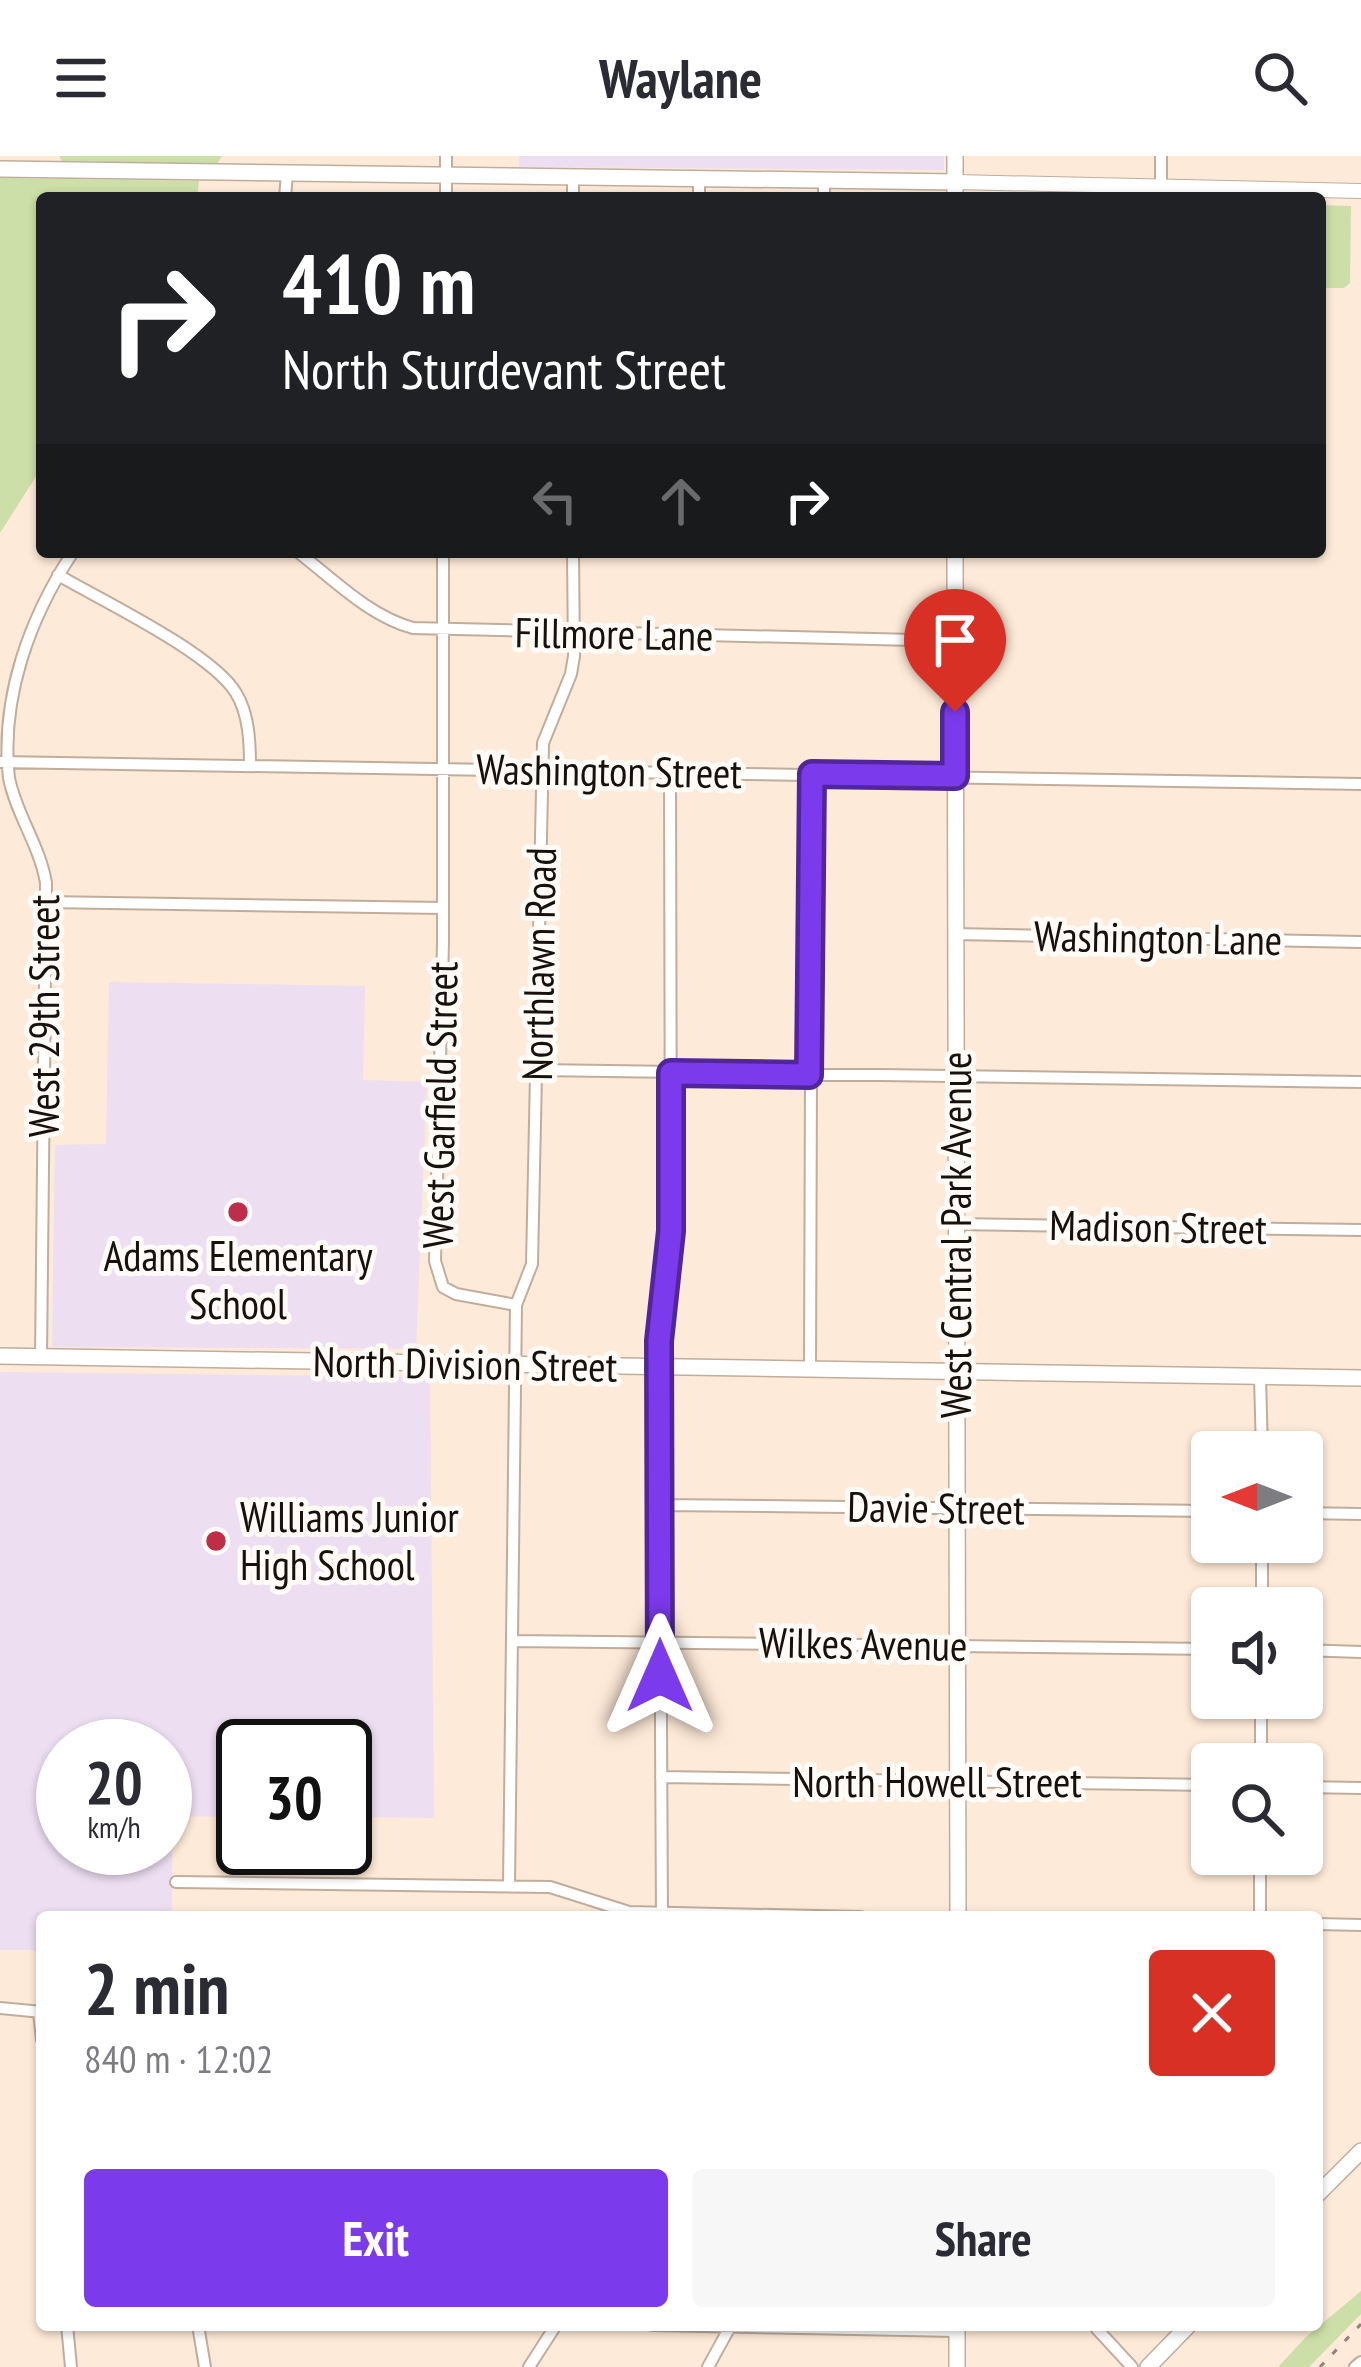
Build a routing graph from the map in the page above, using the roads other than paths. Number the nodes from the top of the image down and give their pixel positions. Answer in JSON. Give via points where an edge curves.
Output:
{"nodes":[{"id":1,"x":446,"y":156,"type":"edge"},
{"id":2,"x":955,"y":156,"type":"edge"},
{"id":3,"x":1161,"y":156,"type":"edge"},
{"id":4,"x":0,"y":169,"type":"edge"},
{"id":5,"x":286,"y":173,"type":"junction"},
{"id":6,"x":446,"y":176,"type":"junction"},
{"id":7,"x":573,"y":177,"type":"junction"},
{"id":8,"x":699,"y":178,"type":"junction"},
{"id":9,"x":824,"y":180,"type":"junction"},
{"id":10,"x":1161,"y":186,"type":"junction"},
{"id":11,"x":955,"y":190,"type":"edge"},
{"id":12,"x":1361,"y":191,"type":"edge"},
{"id":13,"x":285,"y":192,"type":"edge"},
{"id":14,"x":446,"y":192,"type":"edge"},
{"id":15,"x":573,"y":192,"type":"edge"},
{"id":16,"x":699,"y":192,"type":"edge"},
{"id":17,"x":824,"y":192,"type":"edge"},
{"id":18,"x":69,"y":558,"type":"edge"},
{"id":19,"x":306,"y":558,"type":"edge"},
{"id":20,"x":443,"y":558,"type":"edge"},
{"id":21,"x":573,"y":558,"type":"edge"},
{"id":22,"x":956,"y":558,"type":"edge"},
{"id":23,"x":58,"y":574,"type":"junction"},
{"id":24,"x":443,"y":630,"type":"junction"},
{"id":25,"x":574,"y":633,"type":"junction"},
{"id":26,"x":955,"y":641,"type":"junction"},
{"id":27,"x":4,"y":762,"type":"edge"},
{"id":28,"x":250,"y":766,"type":"junction"},
{"id":29,"x":443,"y":769,"type":"junction"},
{"id":30,"x":542,"y":770,"type":"junction"},
{"id":31,"x":670,"y":772,"type":"junction"},
{"id":32,"x":812,"y":774,"type":"junction"},
{"id":33,"x":955,"y":776,"type":"junction"},
{"id":34,"x":1361,"y":784,"type":"edge"},
{"id":35,"x":45,"y":902,"type":"junction"},
{"id":36,"x":443,"y":908,"type":"junction"},
{"id":37,"x":954,"y":934,"type":"junction"},
{"id":38,"x":1361,"y":942,"type":"edge"},
{"id":39,"x":537,"y":1070,"type":"junction"},
{"id":40,"x":671,"y":1073,"type":"junction"},
{"id":41,"x":809,"y":1075,"type":"junction"},
{"id":42,"x":955,"y":1077,"type":"junction"},
{"id":43,"x":1361,"y":1082,"type":"edge"},
{"id":44,"x":955,"y":1224,"type":"junction"},
{"id":45,"x":1361,"y":1230,"type":"edge"},
{"id":46,"x":516,"y":1306,"type":"junction"},
{"id":47,"x":0,"y":1356,"type":"edge"},
{"id":48,"x":41,"y":1357,"type":"junction"},
{"id":49,"x":514,"y":1365,"type":"junction"},
{"id":50,"x":660,"y":1368,"type":"junction"},
{"id":51,"x":810,"y":1371,"type":"junction"},
{"id":52,"x":957,"y":1371,"type":"junction"},
{"id":53,"x":1260,"y":1377,"type":"junction"},
{"id":54,"x":1361,"y":1378,"type":"edge"},
{"id":55,"x":1261,"y":1431,"type":"edge"},
{"id":56,"x":661,"y":1505,"type":"junction"},
{"id":57,"x":958,"y":1508,"type":"junction"},
{"id":58,"x":1191,"y":1511,"type":"edge"},
{"id":59,"x":1323,"y":1513,"type":"edge"},
{"id":60,"x":1361,"y":1514,"type":"edge"},
{"id":61,"x":514,"y":1641,"type":"junction"},
{"id":62,"x":660,"y":1641,"type":"junction"},
{"id":63,"x":958,"y":1646,"type":"junction"},
{"id":64,"x":1191,"y":1649,"type":"edge"},
{"id":65,"x":1323,"y":1651,"type":"edge"},
{"id":66,"x":1361,"y":1652,"type":"edge"},
{"id":67,"x":661,"y":1777,"type":"junction"},
{"id":68,"x":958,"y":1782,"type":"junction"},
{"id":69,"x":1191,"y":1784,"type":"edge"},
{"id":70,"x":1323,"y":1787,"type":"edge"},
{"id":71,"x":1361,"y":1788,"type":"edge"},
{"id":72,"x":1261,"y":1875,"type":"edge"},
{"id":73,"x":176,"y":1882,"type":"dead end"},
{"id":74,"x":509,"y":1886,"type":"junction"},
{"id":75,"x":626,"y":1911,"type":"edge"},
{"id":76,"x":662,"y":1911,"type":"edge"},
{"id":77,"x":958,"y":1911,"type":"edge"},
{"id":78,"x":1260,"y":1911,"type":"edge"},
{"id":79,"x":1323,"y":1924,"type":"edge"},
{"id":80,"x":1361,"y":1925,"type":"edge"},
{"id":81,"x":0,"y":2008,"type":"edge"},
{"id":82,"x":36,"y":2012,"type":"edge"},
{"id":83,"x":1361,"y":2151,"type":"edge"},
{"id":84,"x":1323,"y":2189,"type":"edge"},
{"id":85,"x":68,"y":2331,"type":"edge"},
{"id":86,"x":200,"y":2331,"type":"edge"},
{"id":87,"x":552,"y":2331,"type":"edge"},
{"id":88,"x":728,"y":2331,"type":"edge"},
{"id":89,"x":957,"y":2331,"type":"edge"},
{"id":90,"x":1098,"y":2331,"type":"edge"},
{"id":91,"x":1184,"y":2331,"type":"edge"},
{"id":92,"x":71,"y":2367,"type":"edge"},
{"id":93,"x":205,"y":2367,"type":"edge"},
{"id":94,"x":530,"y":2367,"type":"edge"},
{"id":95,"x":708,"y":2367,"type":"edge"},
{"id":96,"x":957,"y":2367,"type":"edge"},
{"id":97,"x":1132,"y":2367,"type":"edge"},
{"id":98,"x":1148,"y":2367,"type":"edge"}],
"edges":[{"from":1,"to":6,"type":"street"},
{"from":2,"to":11,"type":"main road"},
{"from":3,"to":10,"type":"street"},
{"from":4,"to":5,"type":"main road"},
{"from":5,"to":6,"type":"main road"},
{"from":5,"to":13,"type":"street"},
{"from":6,"to":7,"type":"main road"},
{"from":6,"to":14,"type":"street"},
{"from":7,"to":8,"type":"main road"},
{"from":7,"to":15,"type":"street"},
{"from":8,"to":9,"type":"main road"},
{"from":8,"to":16,"type":"street"},
{"from":9,"to":11,"type":"main road"},
{"from":9,"to":17,"type":"street"},
{"from":10,"to":11,"type":"street"},
{"from":10,"to":12,"type":"street"},
{"from":18,"to":23,"type":"street","name":"West 29th Street"},
{"from":19,"to":24,"type":"street","name":"Fillmore Lane","via":[[391,622]]},
{"from":20,"to":24,"type":"street","name":"West Garfield Street"},
{"from":21,"to":25,"type":"street","name":"Northlawn Road"},
{"from":22,"to":26,"type":"main road","name":"West Central Park Avenue"},
{"from":23,"to":27,"type":"street","name":"West 29th Street","via":[[18,666]]},
{"from":23,"to":28,"type":"street","via":[[222,675],[242,703]]},
{"from":24,"to":25,"type":"street","name":"Fillmore Lane"},
{"from":24,"to":29,"type":"street","name":"West Garfield Street"},
{"from":25,"to":26,"type":"street","name":"Fillmore Lane"},
{"from":25,"to":30,"type":"street","name":"Northlawn Road","via":[[571,674],[546,729]]},
{"from":26,"to":33,"type":"main road","name":"West Central Park Avenue"},
{"from":27,"to":28,"type":"street","name":"Washington Street"},
{"from":27,"to":35,"type":"street","name":"West 29th Street","via":[[43,862]]},
{"from":28,"to":29,"type":"street","name":"Washington Street"},
{"from":29,"to":30,"type":"street","name":"Washington Street"},
{"from":29,"to":36,"type":"street","name":"West Garfield Street"},
{"from":30,"to":31,"type":"street","name":"Washington Street"},
{"from":30,"to":39,"type":"street","name":"Northlawn Road"},
{"from":31,"to":32,"type":"street","name":"Washington Street"},
{"from":31,"to":40,"type":"street"},
{"from":32,"to":33,"type":"street","name":"Washington Street"},
{"from":32,"to":41,"type":"street"},
{"from":33,"to":34,"type":"street","name":"Washington Street"},
{"from":33,"to":37,"type":"main road","name":"West Central Park Avenue"},
{"from":35,"to":36,"type":"street"},
{"from":35,"to":48,"type":"street","name":"West 29th Street"},
{"from":36,"to":46,"type":"street","name":"West Garfield Street","via":[[438,1276],[456,1294]]},
{"from":37,"to":38,"type":"street","name":"Washington Lane"},
{"from":37,"to":42,"type":"main road","name":"West Central Park Avenue"},
{"from":39,"to":40,"type":"street"},
{"from":39,"to":46,"type":"street","name":"Northlawn Road","via":[[532,1264]]},
{"from":40,"to":41,"type":"street"},
{"from":40,"to":50,"type":"street"},
{"from":41,"to":42,"type":"street"},
{"from":41,"to":51,"type":"street"},
{"from":42,"to":43,"type":"street"},
{"from":42,"to":44,"type":"main road","name":"West Central Park Avenue"},
{"from":44,"to":45,"type":"street","name":"Madison Street"},
{"from":44,"to":52,"type":"main road","name":"West Central Park Avenue"},
{"from":46,"to":49,"type":"street"},
{"from":47,"to":48,"type":"main road","name":"North Division Street"},
{"from":48,"to":49,"type":"main road","name":"North Division Street"},
{"from":49,"to":50,"type":"main road","name":"North Division Street"},
{"from":49,"to":61,"type":"street"},
{"from":50,"to":51,"type":"main road","name":"North Division Street"},
{"from":50,"to":56,"type":"street"},
{"from":51,"to":52,"type":"main road","name":"North Division Street"},
{"from":52,"to":53,"type":"main road","name":"North Division Street"},
{"from":52,"to":57,"type":"main road","name":"West Central Park Avenue"},
{"from":53,"to":54,"type":"main road","name":"North Division Street"},
{"from":53,"to":55,"type":"street"},
{"from":56,"to":57,"type":"street","name":"Davie Street"},
{"from":56,"to":62,"type":"street"},
{"from":57,"to":58,"type":"street","name":"Davie Street"},
{"from":57,"to":63,"type":"main road","name":"West Central Park Avenue"},
{"from":59,"to":60,"type":"street"},
{"from":61,"to":62,"type":"street","name":"Wilkes Avenue"},
{"from":61,"to":74,"type":"street"},
{"from":62,"to":63,"type":"street","name":"Wilkes Avenue"},
{"from":62,"to":67,"type":"street"},
{"from":63,"to":64,"type":"street","name":"Wilkes Avenue"},
{"from":63,"to":68,"type":"main road","name":"West Central Park Avenue"},
{"from":65,"to":66,"type":"street"},
{"from":67,"to":68,"type":"street","name":"North Howell Street"},
{"from":67,"to":76,"type":"street"},
{"from":68,"to":69,"type":"street","name":"North Howell Street"},
{"from":68,"to":77,"type":"main road","name":"West Central Park Avenue"},
{"from":70,"to":71,"type":"street"},
{"from":72,"to":78,"type":"street"},
{"from":73,"to":74,"type":"street"},
{"from":74,"to":75,"type":"street","via":[[550,1887]]},
{"from":79,"to":80,"type":"street"},
{"from":81,"to":82,"type":"street"},
{"from":83,"to":84,"type":"main road"},
{"from":85,"to":92,"type":"street"},
{"from":86,"to":93,"type":"street"},
{"from":87,"to":94,"type":"street"},
{"from":88,"to":95,"type":"street"},
{"from":89,"to":96,"type":"main road"},
{"from":90,"to":97,"type":"street"},
{"from":91,"to":98,"type":"main road"}]}
